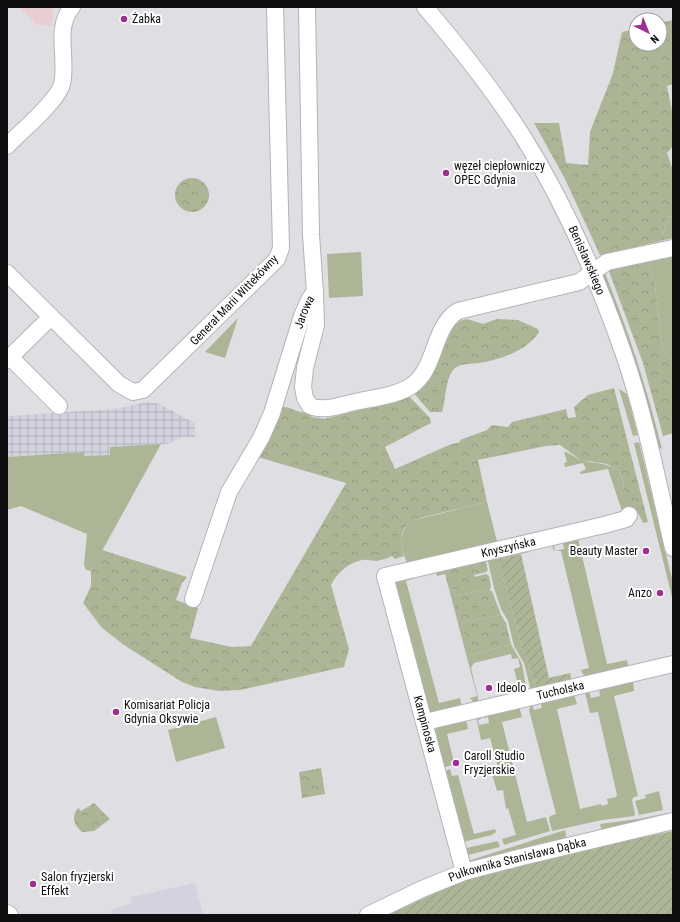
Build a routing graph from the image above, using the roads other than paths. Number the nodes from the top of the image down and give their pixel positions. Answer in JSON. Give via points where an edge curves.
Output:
{"nodes":[{"id":1,"x":72,"y":7,"type":"edge"},
{"id":2,"x":275,"y":7,"type":"edge"},
{"id":3,"x":307,"y":7,"type":"edge"},
{"id":4,"x":425,"y":7,"type":"edge"},
{"id":5,"x":7,"y":146,"type":"edge"},
{"id":6,"x":673,"y":248,"type":"edge"},
{"id":7,"x":7,"y":273,"type":"edge"},
{"id":8,"x":592,"y":273,"type":"junction"},
{"id":9,"x":315,"y":292,"type":"junction"},
{"id":10,"x":51,"y":317,"type":"junction"},
{"id":11,"x":8,"y":358,"type":"edge"},
{"id":12,"x":59,"y":406,"type":"dead end"},
{"id":13,"x":629,"y":515,"type":"dead end"},
{"id":14,"x":673,"y":548,"type":"edge"},
{"id":15,"x":385,"y":576,"type":"joint"},
{"id":16,"x":193,"y":599,"type":"dead end"},
{"id":17,"x":673,"y":664,"type":"edge"},
{"id":18,"x":425,"y":722,"type":"junction"},
{"id":19,"x":673,"y":821,"type":"edge"},
{"id":20,"x":464,"y":872,"type":"junction"},
{"id":21,"x":7,"y":913,"type":"edge"},
{"id":22,"x":10,"y":915,"type":"edge"},
{"id":23,"x":368,"y":915,"type":"edge"}],
"edges":[{"from":1,"to":5,"type":"street","via":[[63,23],[62,84],[58,92]]},
{"from":2,"to":10,"type":"street","name":"Generał Marii Wittekówny","via":[[281,248],[277,259],[169,366],[138,392],[126,390],[119,384]]},
{"from":3,"to":9,"type":"street","name":"Jarowa","via":[[310,235]]},
{"from":4,"to":8,"type":"street","name":"Benisławskiego","via":[[487,85],[521,134],[548,180]]},
{"from":6,"to":8,"type":"street","via":[[607,262]]},
{"from":7,"to":10,"type":"street","name":"Generał Marii Wittekówny"},
{"from":8,"to":9,"type":"street","via":[[579,282],[458,311],[449,319],[424,372],[412,385],[389,394],[323,409],[310,406],[303,393],[305,368],[315,331]]},
{"from":8,"to":14,"type":"street","name":"Benisławskiego","via":[[632,380]]},
{"from":9,"to":16,"type":"street","name":"Jarowa","via":[[302,316],[266,428],[229,492]]},
{"from":10,"to":11,"type":"street"},
{"from":11,"to":12,"type":"street"},
{"from":13,"to":15,"type":"street","name":"Knyszyńska","via":[[604,525]]},
{"from":15,"to":18,"type":"street","name":"Kampinoska"},
{"from":17,"to":18,"type":"street","name":"Tucholska"},
{"from":18,"to":20,"type":"street","name":"Kampinoska"},
{"from":19,"to":20,"type":"street","name":"Pułkownika Stanisława Dąbka"},
{"from":20,"to":23,"type":"street","name":"Pułkownika Stanisława Dąbka"},
{"from":21,"to":22,"type":"street"}]}
